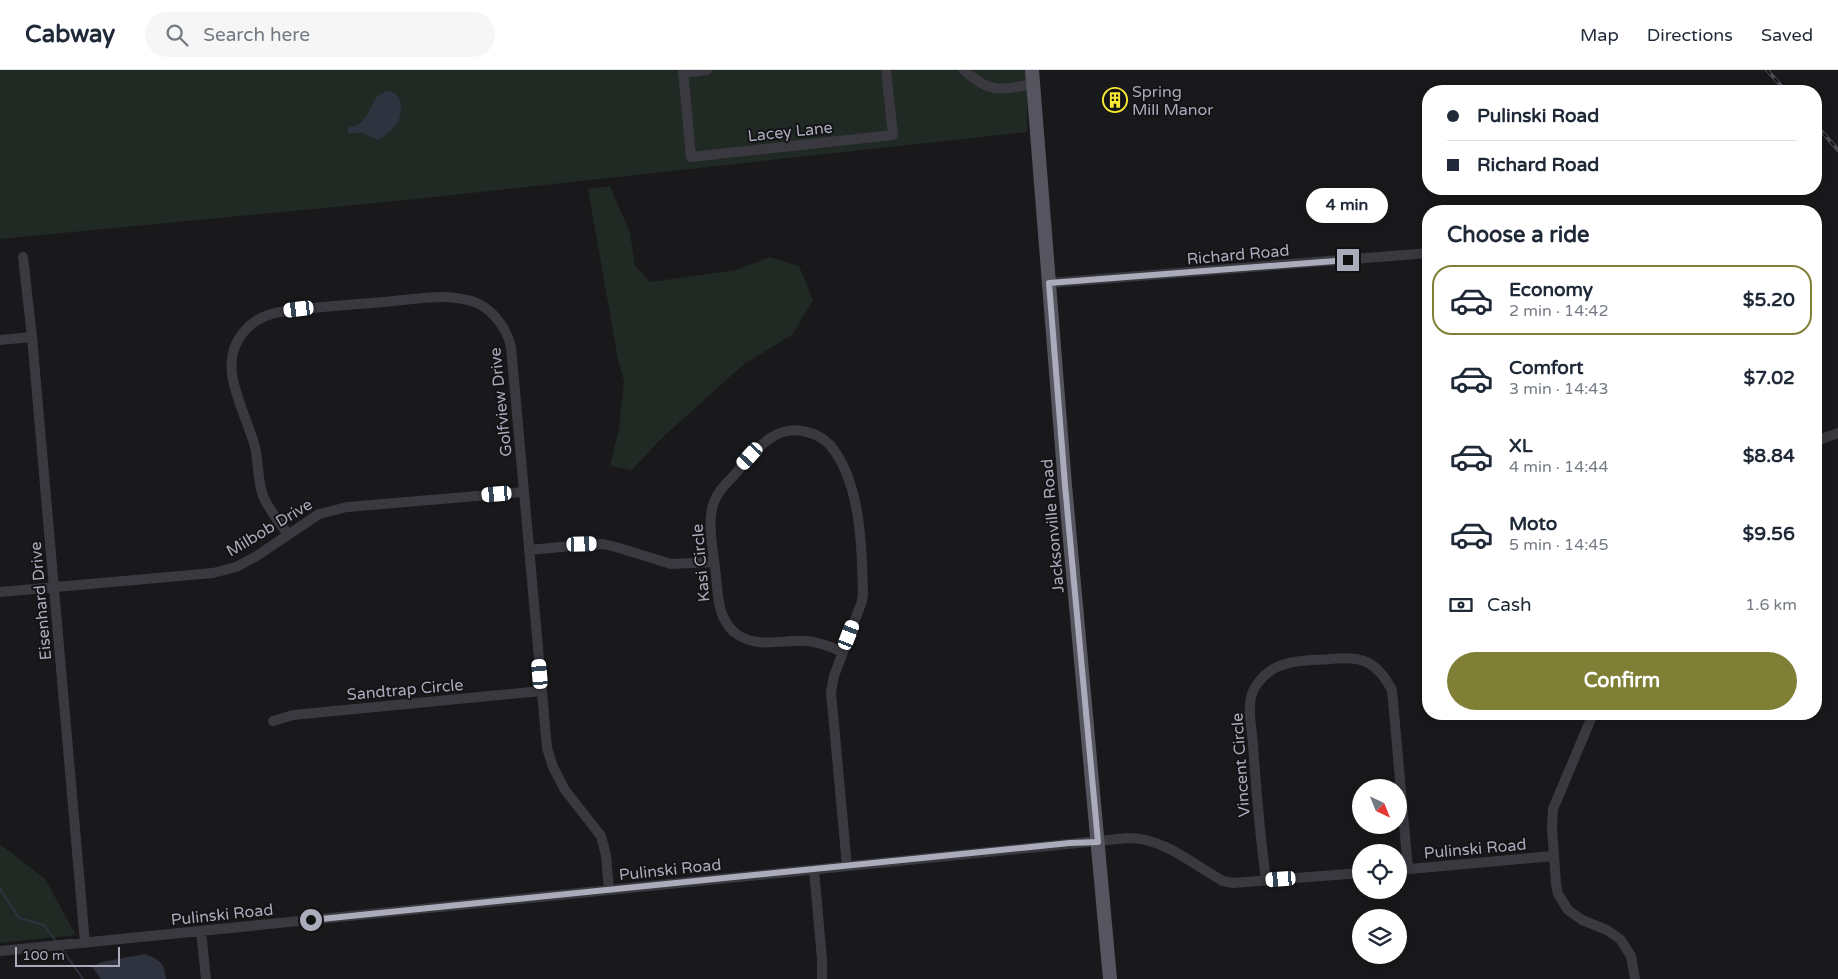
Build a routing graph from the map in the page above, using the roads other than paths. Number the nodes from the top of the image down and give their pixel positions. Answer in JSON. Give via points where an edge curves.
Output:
{"nodes":[{"id":1,"x":708,"y":70,"type":"edge"},
{"id":2,"x":886,"y":70,"type":"edge"},
{"id":3,"x":964,"y":70,"type":"edge"},
{"id":4,"x":683,"y":71,"type":"edge"},
{"id":5,"x":1033,"y":77,"type":"edge"},
{"id":6,"x":1422,"y":255,"type":"edge"},
{"id":7,"x":22,"y":257,"type":"dead end"},
{"id":8,"x":1049,"y":283,"type":"junction"},
{"id":9,"x":32,"y":337,"type":"junction"},
{"id":10,"x":0,"y":340,"type":"edge"},
{"id":11,"x":1838,"y":433,"type":"edge"},
{"id":12,"x":1822,"y":439,"type":"edge"},
{"id":13,"x":524,"y":492,"type":"junction"},
{"id":14,"x":288,"y":534,"type":"junction"},
{"id":15,"x":529,"y":550,"type":"junction"},
{"id":16,"x":714,"y":562,"type":"junction"},
{"id":17,"x":54,"y":587,"type":"junction"},
{"id":18,"x":0,"y":592,"type":"edge"},
{"id":19,"x":843,"y":652,"type":"junction"},
{"id":20,"x":542,"y":691,"type":"junction"},
{"id":21,"x":1590,"y":720,"type":"edge"},
{"id":22,"x":273,"y":721,"type":"dead end"},
{"id":23,"x":1098,"y":842,"type":"junction"},
{"id":24,"x":1401,"y":844,"type":"edge"},
{"id":25,"x":1553,"y":856,"type":"junction"},
{"id":26,"x":847,"y":866,"type":"junction"},
{"id":27,"x":1407,"y":869,"type":"edge"},
{"id":28,"x":814,"y":870,"type":"junction"},
{"id":29,"x":1352,"y":874,"type":"edge"},
{"id":30,"x":1266,"y":880,"type":"junction"},
{"id":31,"x":609,"y":890,"type":"junction"},
{"id":32,"x":202,"y":931,"type":"junction"},
{"id":33,"x":85,"y":943,"type":"junction"},
{"id":34,"x":0,"y":951,"type":"edge"},
{"id":35,"x":206,"y":979,"type":"edge"},
{"id":36,"x":822,"y":979,"type":"edge"},
{"id":37,"x":1110,"y":979,"type":"edge"},
{"id":38,"x":1635,"y":979,"type":"edge"}],
"edges":[{"from":1,"to":4,"type":"street"},
{"from":2,"to":4,"type":"street","name":"Lacey Lane","via":[[893,135],[691,157]]},
{"from":3,"to":5,"type":"street","via":[[987,87],[1002,90]]},
{"from":5,"to":8,"type":"main road","name":"Jacksonville Road"},
{"from":6,"to":8,"type":"street","name":"Richard Road"},
{"from":7,"to":9,"type":"street","name":"Eisenhard Drive"},
{"from":8,"to":23,"type":"main road","name":"Jacksonville Road"},
{"from":9,"to":10,"type":"street"},
{"from":9,"to":17,"type":"street","name":"Eisenhard Drive"},
{"from":11,"to":12,"type":"street"},
{"from":13,"to":14,"type":"street","name":"Milbob Drive","via":[[347,507],[319,514]]},
{"from":13,"to":14,"type":"street","name":"Golfview Drive","via":[[511,347],[501,323],[483,307],[450,297],[280,312],[265,315],[243,332],[236,342],[232,365],[234,384],[254,445],[263,495]]},
{"from":13,"to":15,"type":"street","name":"Golfview Drive"},
{"from":14,"to":17,"type":"street","name":"Milbob Drive","via":[[255,557],[227,570]]},
{"from":15,"to":16,"type":"street","via":[[603,544],[671,564]]},
{"from":15,"to":20,"type":"street","name":"Golfview Drive"},
{"from":16,"to":19,"type":"street","name":"Kasi Circle","via":[[718,603],[722,616],[735,633],[756,642],[805,641]]},
{"from":16,"to":19,"type":"street","name":"Kasi Circle","via":[[713,504],[716,496],[750,456],[768,438],[780,432],[803,431],[827,442],[839,460],[855,497],[862,570],[862,601]]},
{"from":17,"to":18,"type":"street","name":"Milbob Drive"},
{"from":17,"to":33,"type":"street","name":"Eisenhard Drive"},
{"from":19,"to":26,"type":"street","name":"Kasi Circle","via":[[832,692]]},
{"from":20,"to":22,"type":"street","name":"Sandtrap Circle","via":[[293,715]]},
{"from":20,"to":31,"type":"street","name":"Golfview Drive","via":[[547,748],[553,767],[565,790],[601,836]]},
{"from":21,"to":25,"type":"street","via":[[1553,810]]},
{"from":23,"to":26,"type":"street","name":"Pulinski Road"},
{"from":23,"to":30,"type":"street","name":"Pulinski Road","via":[[1128,838],[1148,840],[1165,846],[1223,881],[1233,884]]},
{"from":23,"to":37,"type":"main road","name":"Jacksonville Road"},
{"from":24,"to":30,"type":"street","name":"Vincent Circle","via":[[1392,690],[1386,679],[1376,668],[1349,657],[1290,662],[1264,676],[1252,695],[1250,709]]},
{"from":25,"to":27,"type":"street","name":"Pulinski Road"},
{"from":25,"to":38,"type":"street","via":[[1561,900],[1575,915],[1620,939],[1631,956]]},
{"from":26,"to":28,"type":"street","name":"Pulinski Road"},
{"from":28,"to":31,"type":"street","name":"Pulinski Road"},
{"from":28,"to":36,"type":"street"},
{"from":29,"to":30,"type":"street","name":"Pulinski Road"},
{"from":31,"to":32,"type":"street","name":"Pulinski Road"},
{"from":32,"to":33,"type":"street","name":"Pulinski Road"},
{"from":32,"to":35,"type":"street"},
{"from":33,"to":34,"type":"street","name":"Pulinski Road"}]}
